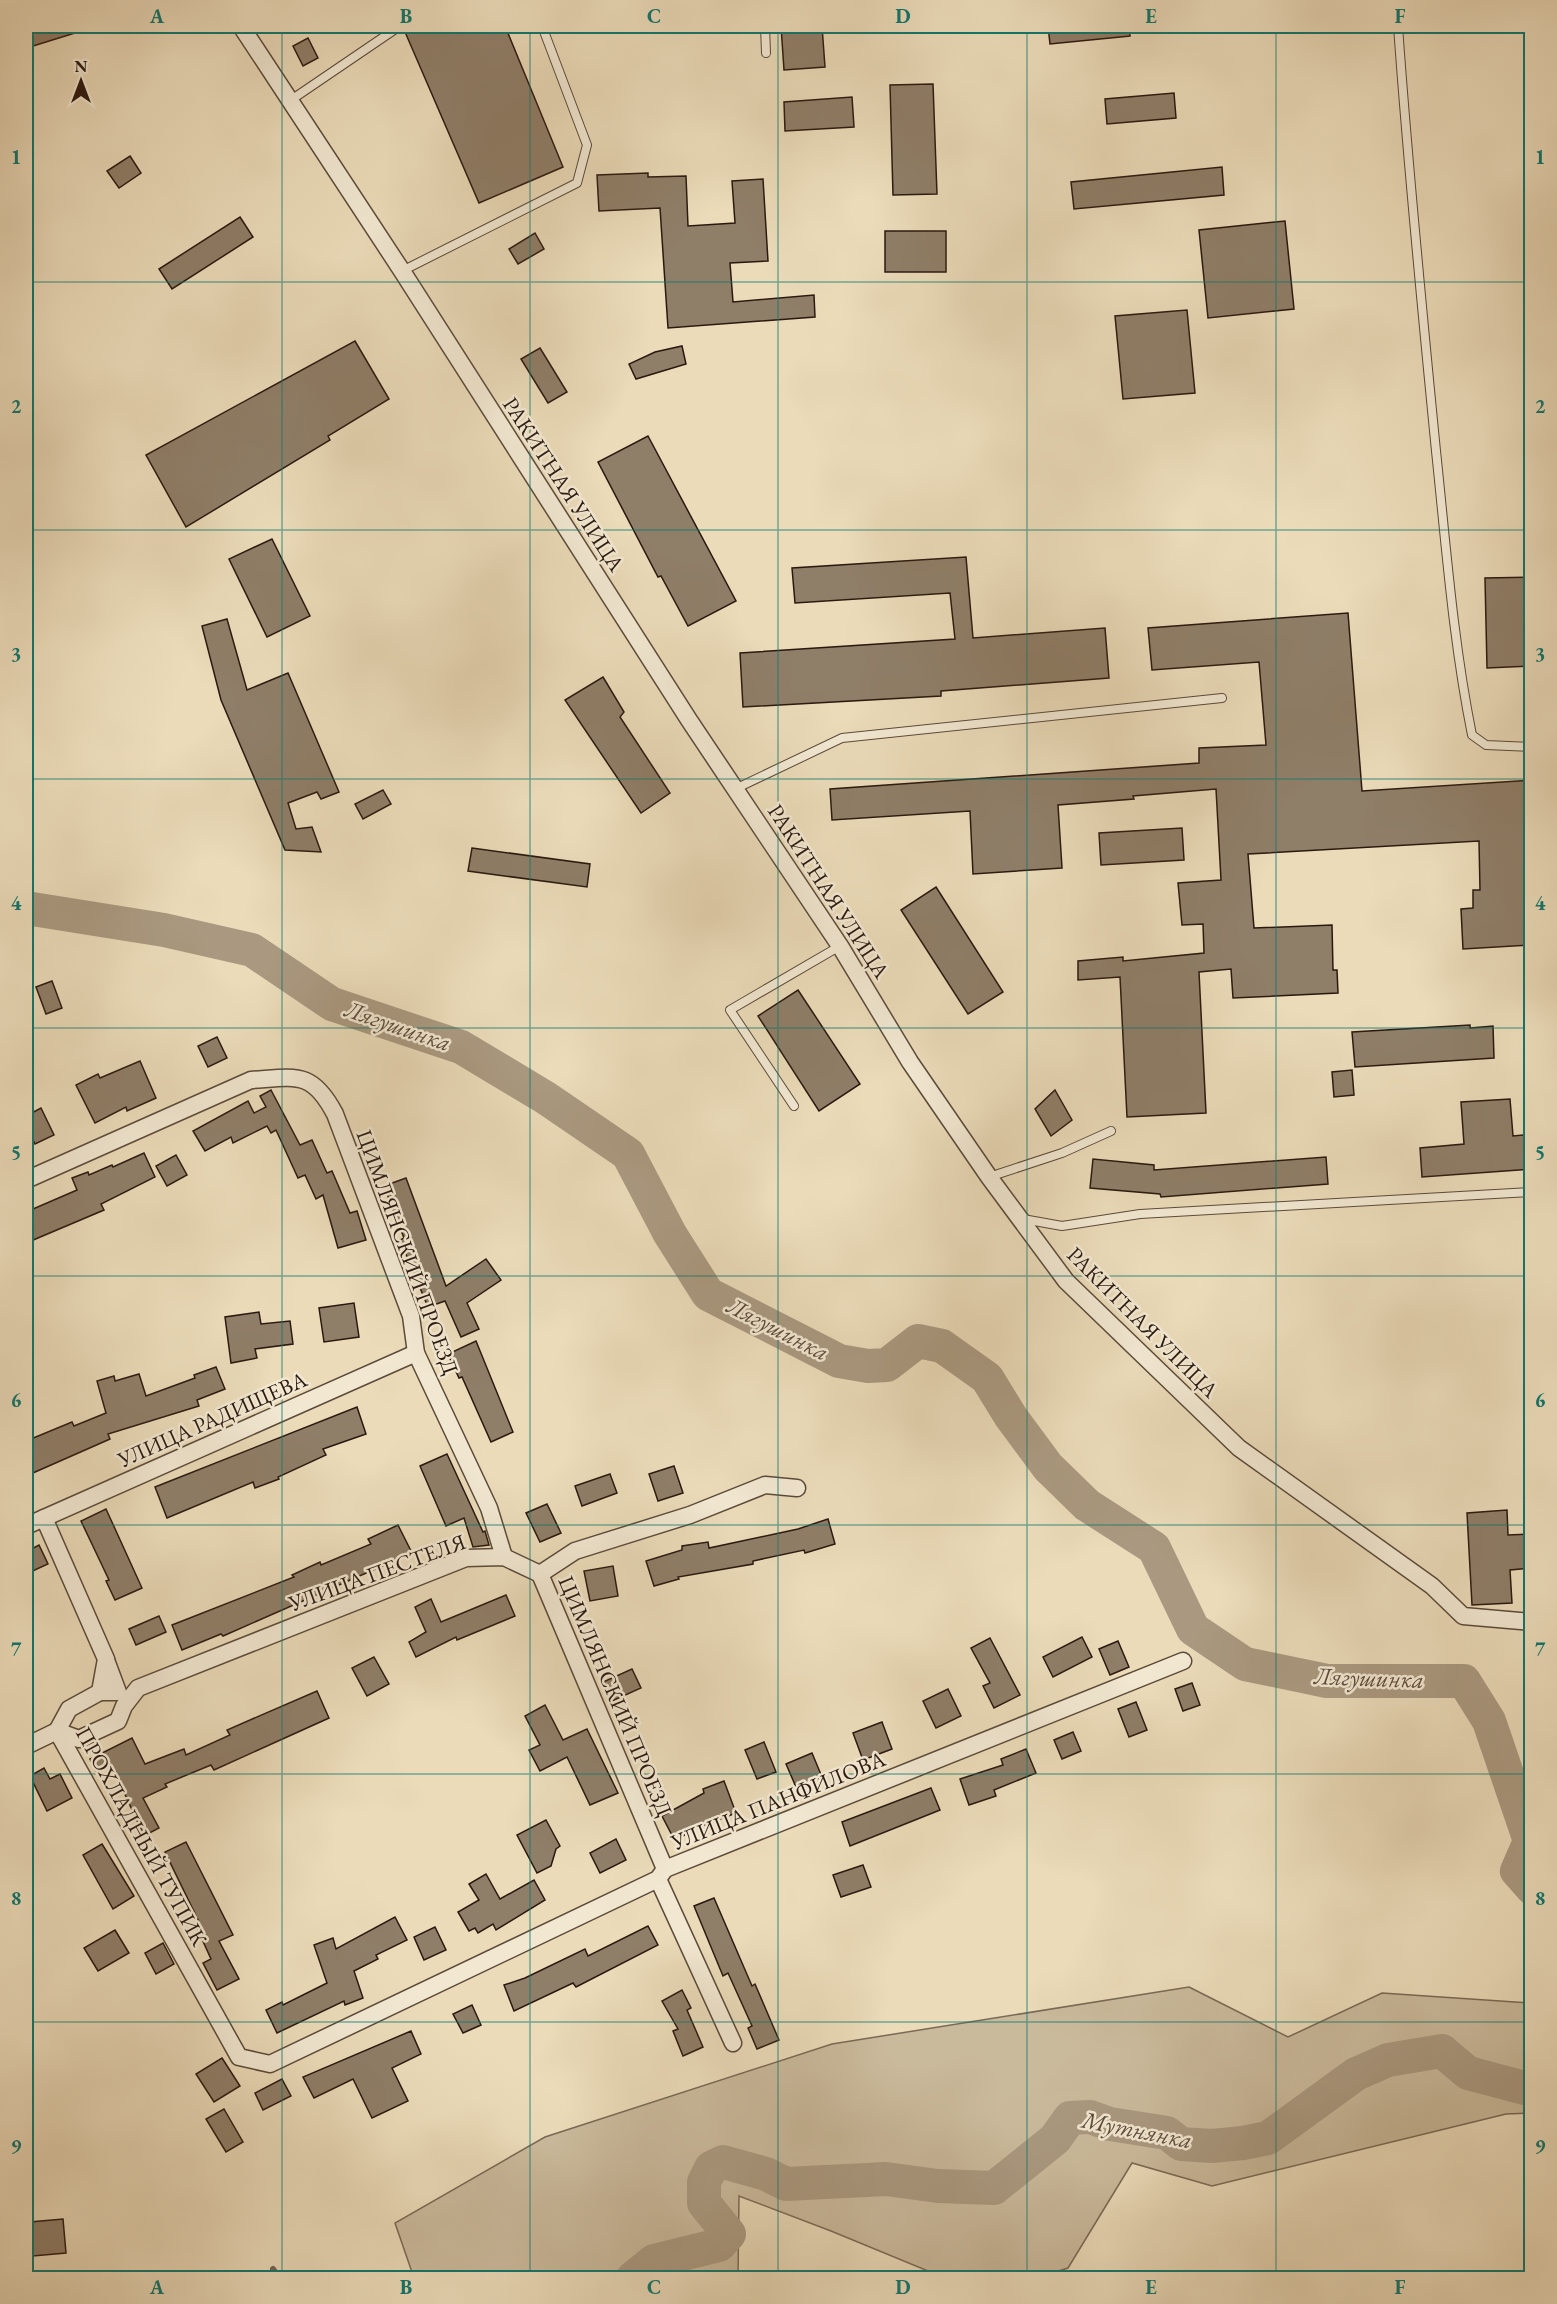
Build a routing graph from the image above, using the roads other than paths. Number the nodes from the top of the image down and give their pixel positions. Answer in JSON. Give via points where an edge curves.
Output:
{"nodes":[{"id":1,"x":241,"y":26,"type":"edge"},
{"id":2,"x":392,"y":26,"type":"edge"},
{"id":3,"x":542,"y":26,"type":"edge"},
{"id":4,"x":765,"y":26,"type":"edge"},
{"id":5,"x":1398,"y":26,"type":"edge"},
{"id":6,"x":766,"y":53,"type":"dead end"},
{"id":7,"x":291,"y":100,"type":"junction"},
{"id":8,"x":402,"y":271,"type":"junction"},
{"id":9,"x":1222,"y":698,"type":"dead end"},
{"id":10,"x":1532,"y":747,"type":"edge"},
{"id":11,"x":735,"y":789,"type":"junction"},
{"id":12,"x":840,"y":946,"type":"junction"},
{"id":13,"x":794,"y":1106,"type":"dead end"},
{"id":14,"x":1111,"y":1131,"type":"dead end"},
{"id":15,"x":989,"y":1177,"type":"junction"},
{"id":16,"x":26,"y":1180,"type":"edge"},
{"id":17,"x":1532,"y":1192,"type":"edge"},
{"id":18,"x":1019,"y":1219,"type":"junction"},
{"id":19,"x":416,"y":1353,"type":"junction"},
{"id":20,"x":797,"y":1488,"type":"dead end"},
{"id":21,"x":44,"y":1518,"type":"junction"},
{"id":22,"x":26,"y":1526,"type":"edge"},
{"id":23,"x":504,"y":1557,"type":"junction"},
{"id":24,"x":540,"y":1574,"type":"junction"},
{"id":25,"x":1532,"y":1622,"type":"edge"},
{"id":26,"x":106,"y":1659,"type":"junction"},
{"id":27,"x":1183,"y":1661,"type":"dead end"},
{"id":28,"x":100,"y":1692,"type":"junction"},
{"id":29,"x":121,"y":1699,"type":"junction"},
{"id":30,"x":57,"y":1731,"type":"junction"},
{"id":31,"x":26,"y":1746,"type":"edge"},
{"id":32,"x":662,"y":1874,"type":"junction"},
{"id":33,"x":733,"y":2043,"type":"dead end"},
{"id":34,"x":270,"y":2064,"type":"joint"}],
"edges":[{"from":1,"to":7,"type":"street","name":"РАКИТНАЯ УЛИЦА"},
{"from":2,"to":7,"type":"lane","via":[[394,30]]},
{"from":3,"to":8,"type":"lane","via":[[587,145],[577,183]]},
{"from":4,"to":6,"type":"lane"},
{"from":5,"to":10,"type":"lane","via":[[1408,179],[1466,708],[1472,735],[1486,745]]},
{"from":7,"to":8,"type":"street","name":"РАКИТНАЯ УЛИЦА"},
{"from":8,"to":11,"type":"street","name":"РАКИТНАЯ УЛИЦА"},
{"from":9,"to":11,"type":"lane","via":[[842,738]]},
{"from":11,"to":12,"type":"street","name":"РАКИТНАЯ УЛИЦА"},
{"from":12,"to":13,"type":"lane","via":[[730,1010]]},
{"from":12,"to":15,"type":"street","name":"РАКИТНАЯ УЛИЦА","via":[[910,1062]]},
{"from":14,"to":15,"type":"lane","via":[[1062,1153]]},
{"from":15,"to":18,"type":"street","name":"РАКИТНАЯ УЛИЦА"},
{"from":16,"to":19,"type":"street","name":"ЦИМЛЯНСКИЙ ПРОЕЗД","via":[[251,1080],[291,1078],[312,1082],[325,1095],[343,1134],[411,1316]]},
{"from":17,"to":18,"type":"lane","via":[[1140,1214],[1062,1226]]},
{"from":18,"to":25,"type":"street","name":"РАКИТНАЯ УЛИЦА","via":[[1066,1281],[1239,1448],[1432,1586],[1463,1616]]},
{"from":19,"to":21,"type":"street","name":"УЛИЦА РАДИЩЕВА"},
{"from":19,"to":23,"type":"street","name":"ЦИМЛЯНСКИЙ ПРОЕЗД","via":[[489,1508]]},
{"from":20,"to":24,"type":"street","via":[[765,1485],[690,1515],[575,1551]]},
{"from":21,"to":22,"type":"street","name":"УЛИЦА РАДИЩЕВА"},
{"from":21,"to":26,"type":"street"},
{"from":23,"to":24,"type":"street","name":"УЛИЦА ПЕСТЕЛЯ"},
{"from":23,"to":29,"type":"street","name":"УЛИЦА ПЕСТЕЛЯ","via":[[466,1558],[138,1688]]},
{"from":24,"to":32,"type":"street","name":"ЦИМЛЯНСКИЙ ПРОЕЗД"},
{"from":26,"to":28,"type":"street","name":"ПРОХЛАДНЫЙ ТУПИК"},
{"from":26,"to":29,"type":"street"},
{"from":27,"to":32,"type":"street","name":"УЛИЦА ПАНФИЛОВА"},
{"from":28,"to":29,"type":"street"},
{"from":28,"to":30,"type":"street","name":"ПРОХЛАДНЫЙ ТУПИК","via":[[69,1710]]},
{"from":29,"to":30,"type":"street","name":"УЛИЦА ПЕСТЕЛЯ","via":[[118,1721],[80,1739]]},
{"from":30,"to":31,"type":"street"},
{"from":30,"to":34,"type":"street","name":"ПРОХЛАДНЫЙ ТУПИК","via":[[239,2057]]},
{"from":32,"to":33,"type":"street","name":"ЦИМЛЯНСКИЙ ПРОЕЗД"},
{"from":32,"to":34,"type":"street","name":"УЛИЦА ПАНФИЛОВА"}]}
